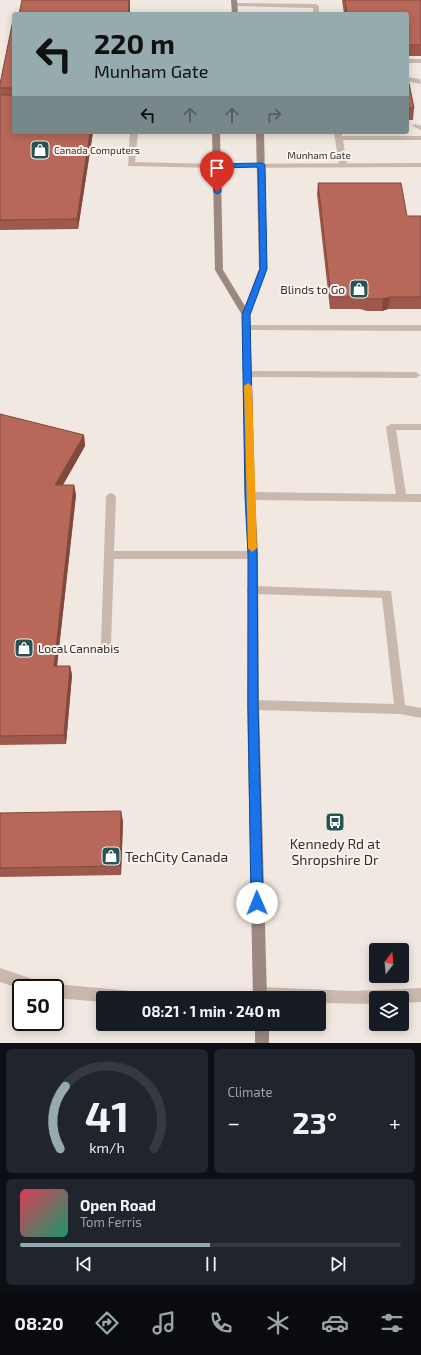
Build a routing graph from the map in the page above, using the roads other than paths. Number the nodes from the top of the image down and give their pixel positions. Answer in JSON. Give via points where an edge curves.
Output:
{"nodes":[{"id":1,"x":234,"y":3,"type":"edge"},
{"id":2,"x":316,"y":12,"type":"edge"},
{"id":3,"x":409,"y":61,"type":"edge"},
{"id":4,"x":421,"y":61,"type":"edge"},
{"id":5,"x":409,"y":80,"type":"edge"},
{"id":6,"x":419,"y":81,"type":"edge"},
{"id":7,"x":134,"y":134,"type":"edge"},
{"id":8,"x":216,"y":134,"type":"edge"},
{"id":9,"x":260,"y":134,"type":"edge"},
{"id":10,"x":338,"y":135,"type":"edge"},
{"id":11,"x":421,"y":138,"type":"edge"},
{"id":12,"x":262,"y":165,"type":"junction"},
{"id":13,"x":343,"y":165,"type":"junction"},
{"id":14,"x":421,"y":165,"type":"edge"},
{"id":15,"x":216,"y":166,"type":"junction"},
{"id":16,"x":246,"y":315,"type":"junction"},
{"id":17,"x":246,"y":328,"type":"junction"},
{"id":18,"x":421,"y":328,"type":"edge"},
{"id":19,"x":248,"y":374,"type":"junction"},
{"id":20,"x":416,"y":375,"type":"dead end"},
{"id":21,"x":421,"y":427,"type":"edge"},
{"id":22,"x":250,"y":496,"type":"junction"},
{"id":23,"x":111,"y":497,"type":"dead end"},
{"id":24,"x":402,"y":498,"type":"junction"},
{"id":25,"x":421,"y":498,"type":"edge"},
{"id":26,"x":109,"y":555,"type":"junction"},
{"id":27,"x":253,"y":555,"type":"junction"},
{"id":28,"x":252,"y":590,"type":"junction"},
{"id":29,"x":106,"y":642,"type":"dead end"},
{"id":30,"x":253,"y":705,"type":"junction"},
{"id":31,"x":400,"y":709,"type":"junction"},
{"id":32,"x":421,"y":713,"type":"edge"},
{"id":33,"x":0,"y":975,"type":"edge"},
{"id":34,"x":12,"y":979,"type":"edge"},
{"id":35,"x":64,"y":991,"type":"edge"},
{"id":36,"x":260,"y":991,"type":"edge"},
{"id":37,"x":96,"y":994,"type":"edge"},
{"id":38,"x":421,"y":995,"type":"edge"},
{"id":39,"x":326,"y":997,"type":"edge"},
{"id":40,"x":262,"y":1031,"type":"edge"},
{"id":41,"x":262,"y":1043,"type":"edge"}],
"edges":[{"from":1,"to":2,"type":"street","via":[[316,6]]},
{"from":3,"to":4,"type":"street"},
{"from":5,"to":6,"type":"street"},
{"from":7,"to":15,"type":"street","name":"Munham Gate","via":[[131,164]]},
{"from":8,"to":15,"type":"main road"},
{"from":9,"to":12,"type":"main road"},
{"from":10,"to":11,"type":"street"},
{"from":10,"to":13,"type":"street"},
{"from":12,"to":13,"type":"street","name":"Munham Gate"},
{"from":12,"to":15,"type":"street","name":"Munham Gate"},
{"from":12,"to":16,"type":"main road","via":[[263,269]]},
{"from":13,"to":14,"type":"street","name":"Munham Gate"},
{"from":15,"to":16,"type":"main road","via":[[219,270]]},
{"from":16,"to":17,"type":"main road"},
{"from":17,"to":18,"type":"street"},
{"from":17,"to":19,"type":"main road"},
{"from":19,"to":20,"type":"street"},
{"from":19,"to":22,"type":"main road"},
{"from":21,"to":24,"type":"street","via":[[391,427]]},
{"from":22,"to":24,"type":"street"},
{"from":22,"to":27,"type":"main road"},
{"from":23,"to":26,"type":"street"},
{"from":24,"to":25,"type":"street"},
{"from":26,"to":27,"type":"street"},
{"from":26,"to":29,"type":"street"},
{"from":27,"to":28,"type":"main road"},
{"from":28,"to":30,"type":"main road"},
{"from":28,"to":31,"type":"street","via":[[387,594]]},
{"from":30,"to":31,"type":"street"},
{"from":30,"to":36,"type":"main road"},
{"from":31,"to":32,"type":"street"},
{"from":33,"to":34,"type":"street"},
{"from":35,"to":37,"type":"street"},
{"from":38,"to":39,"type":"street"},
{"from":40,"to":41,"type":"main road"}]}
